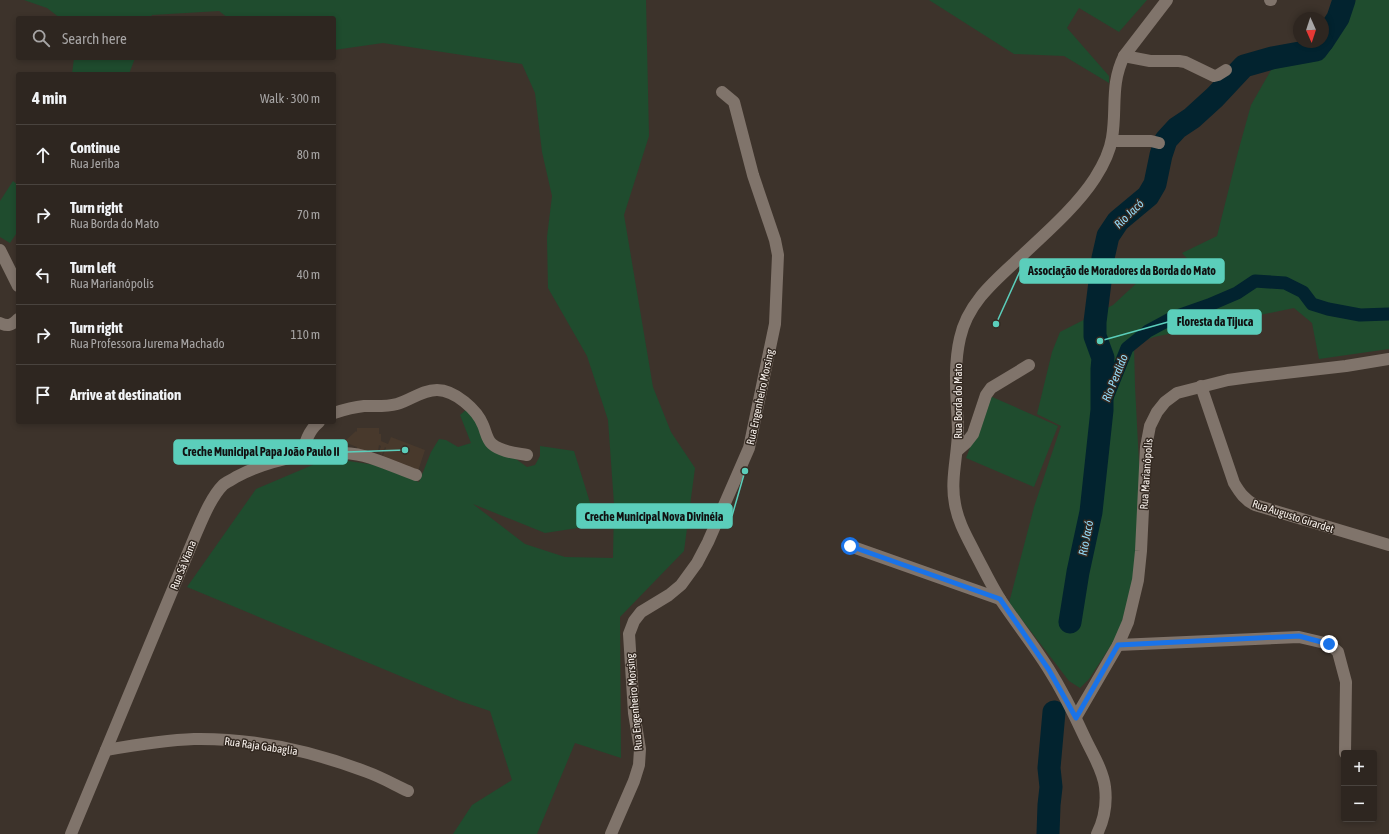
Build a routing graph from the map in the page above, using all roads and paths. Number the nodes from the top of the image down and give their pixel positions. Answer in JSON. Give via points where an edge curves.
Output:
{"nodes":[{"id":1,"x":1167,"y":0,"type":"edge"},
{"id":2,"x":1124,"y":56,"type":"junction"},
{"id":3,"x":1226,"y":70,"type":"dead end"},
{"id":4,"x":722,"y":92,"type":"dead end"},
{"id":5,"x":1112,"y":141,"type":"junction"},
{"id":6,"x":1159,"y":143,"type":"dead end"},
{"id":7,"x":0,"y":250,"type":"edge"},
{"id":8,"x":16,"y":282,"type":"edge"},
{"id":9,"x":16,"y":321,"type":"edge"},
{"id":10,"x":0,"y":323,"type":"edge"},
{"id":11,"x":1389,"y":359,"type":"edge"},
{"id":12,"x":1029,"y":365,"type":"dead end"},
{"id":13,"x":1201,"y":386,"type":"junction"},
{"id":14,"x":336,"y":412,"type":"edge"},
{"id":15,"x":317,"y":424,"type":"edge"},
{"id":16,"x":958,"y":450,"type":"junction"},
{"id":17,"x":527,"y":455,"type":"dead end"},
{"id":18,"x":302,"y":456,"type":"junction"},
{"id":19,"x":416,"y":475,"type":"dead end"},
{"id":20,"x":1389,"y":545,"type":"edge"},
{"id":21,"x":850,"y":546,"type":"dead end"},
{"id":22,"x":1000,"y":599,"type":"junction"},
{"id":23,"x":1118,"y":645,"type":"junction"},
{"id":24,"x":1076,"y":718,"type":"junction"},
{"id":25,"x":106,"y":750,"type":"junction"},
{"id":26,"x":1345,"y":750,"type":"edge"},
{"id":27,"x":408,"y":792,"type":"dead end"},
{"id":28,"x":71,"y":834,"type":"edge"},
{"id":29,"x":611,"y":834,"type":"edge"},
{"id":30,"x":1097,"y":834,"type":"edge"}],
"edges":[{"from":1,"to":2,"type":"street","name":"Rua Borda do Mato"},
{"from":2,"to":3,"type":"street","via":[[1150,61],[1185,62],[1214,76]]},
{"from":2,"to":5,"type":"street","name":"Rua Borda do Mato","via":[[1119,66],[1115,89]]},
{"from":4,"to":29,"type":"street","name":"Rua Engenheiro Morsing","via":[[734,102],[753,175],[775,240],[778,255],[775,324],[749,448],[708,542],[681,585],[641,612],[629,634],[634,713],[640,749],[639,765]]},
{"from":5,"to":6,"type":"street"},
{"from":5,"to":16,"type":"street","name":"Rua Borda do Mato","via":[[1096,178],[1082,196],[992,283],[967,316],[960,338],[956,373]]},
{"from":7,"to":8,"type":"street"},
{"from":9,"to":10,"type":"street","via":[[5,326]]},
{"from":11,"to":13,"type":"street","name":"Rua Marianópolis"},
{"from":12,"to":16,"type":"street","via":[[991,388],[986,395],[973,434]]},
{"from":13,"to":20,"type":"street","name":"Rua Augusto Girardet","via":[[1234,483],[1246,501],[1255,506]]},
{"from":13,"to":23,"type":"street","name":"Rua Marianópolis","via":[[1177,393],[1165,402],[1150,426],[1146,447],[1138,580],[1128,622]]},
{"from":14,"to":17,"type":"street","via":[[362,406],[397,404],[417,395],[439,390],[470,405],[478,414],[492,444],[500,449]]},
{"from":15,"to":18,"type":"street","via":[[306,440]]},
{"from":16,"to":22,"type":"street","name":"Rua Borda do Mato","via":[[953,488],[957,517]]},
{"from":18,"to":19,"type":"street","name":"Rua Sá Viana","via":[[363,456]]},
{"from":18,"to":25,"type":"street","name":"Rua Sá Viana","via":[[264,464],[243,473],[223,485],[214,497],[195,536]]},
{"from":21,"to":22,"type":"street"},
{"from":22,"to":24,"type":"street","name":"Rua Borda do Mato","via":[[1049,670]]},
{"from":23,"to":24,"type":"street","name":"Rua Marianópolis"},
{"from":23,"to":26,"type":"street","via":[[1299,636],[1329,644],[1338,652],[1346,682]]},
{"from":24,"to":30,"type":"street","name":"Rua Borda do Mato","via":[[1105,785],[1104,816]]},
{"from":25,"to":27,"type":"street","name":"Rua Raja Gabaglia","via":[[150,742],[194,739],[239,741],[283,747],[326,757],[368,772]]},
{"from":25,"to":28,"type":"street","name":"Rua Sá Viana"}]}
